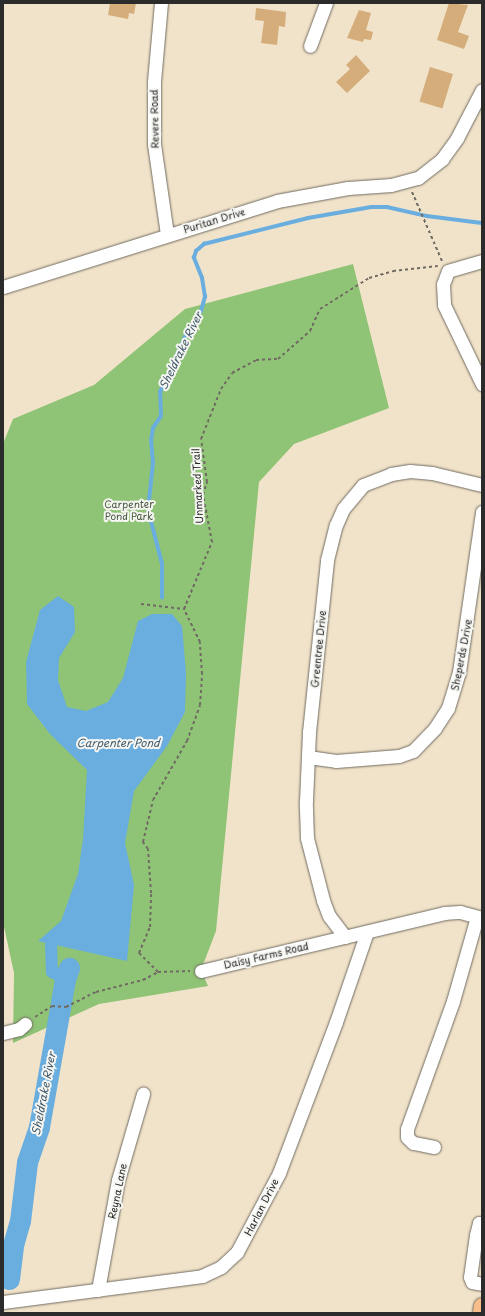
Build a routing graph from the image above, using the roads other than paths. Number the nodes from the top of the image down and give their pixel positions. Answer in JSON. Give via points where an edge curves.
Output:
{"nodes":[{"id":1,"x":161,"y":3,"type":"edge"},
{"id":2,"x":326,"y":3,"type":"edge"},
{"id":3,"x":310,"y":46,"type":"dead end"},
{"id":4,"x":482,"y":90,"type":"edge"},
{"id":5,"x":167,"y":234,"type":"junction"},
{"id":6,"x":482,"y":261,"type":"edge"},
{"id":7,"x":3,"y":287,"type":"edge"},
{"id":8,"x":482,"y":384,"type":"edge"},
{"id":9,"x":482,"y":485,"type":"edge"},
{"id":10,"x":482,"y":512,"type":"edge"},
{"id":11,"x":308,"y":758,"type":"junction"},
{"id":12,"x":479,"y":918,"type":"edge"},
{"id":13,"x":367,"y":932,"type":"junction"},
{"id":14,"x":345,"y":937,"type":"junction"},
{"id":15,"x":201,"y":970,"type":"road end"},
{"id":16,"x":25,"y":1024,"type":"road end"},
{"id":17,"x":3,"y":1033,"type":"edge"},
{"id":18,"x":143,"y":1094,"type":"dead end"},
{"id":19,"x":434,"y":1147,"type":"dead end"},
{"id":20,"x":482,"y":1223,"type":"edge"},
{"id":21,"x":482,"y":1284,"type":"edge"},
{"id":22,"x":98,"y":1290,"type":"junction"},
{"id":23,"x":3,"y":1302,"type":"edge"},
{"id":24,"x":482,"y":1306,"type":"edge"},
{"id":25,"x":481,"y":1313,"type":"edge"}],
"edges":[{"from":1,"to":5,"type":"street","name":"Revere Road","via":[[154,75],[153,131]]},
{"from":2,"to":3,"type":"street"},
{"from":4,"to":5,"type":"street","name":"Puritan Drive","via":[[457,138],[442,159],[427,172],[407,182],[337,189],[277,201]]},
{"from":5,"to":7,"type":"street","name":"Puritan Drive"},
{"from":6,"to":8,"type":"street","via":[[448,271],[443,284],[444,305]]},
{"from":9,"to":11,"type":"street","name":"Greentree Drive","via":[[432,473],[410,471],[391,474],[363,486],[343,509],[327,560]]},
{"from":10,"to":11,"type":"street","name":"Sheperds Drive","via":[[460,672],[448,708],[435,728],[413,751],[399,756],[336,761]]},
{"from":11,"to":14,"type":"street","name":"Greentree Drive","via":[[308,838],[329,916]]},
{"from":12,"to":13,"type":"street","name":"Daisy Farms Road","via":[[460,912],[444,913]]},
{"from":12,"to":19,"type":"street","via":[[453,1001],[407,1129],[407,1137],[413,1143]]},
{"from":13,"to":14,"type":"street","name":"Daisy Farms Road"},
{"from":13,"to":22,"type":"street","name":"Harlan Drive","via":[[336,1022],[278,1173],[237,1252],[221,1267],[202,1276]]},
{"from":14,"to":15,"type":"street","name":"Daisy Farms Road"},
{"from":16,"to":17,"type":"street","via":[[19,1029]]},
{"from":18,"to":22,"type":"street","name":"Reyna Lane","via":[[118,1180]]},
{"from":20,"to":21,"type":"street","via":[[479,1223],[470,1276],[472,1282]]},
{"from":22,"to":23,"type":"street","name":"Harlan Drive"},
{"from":24,"to":25,"type":"main road"}]}
